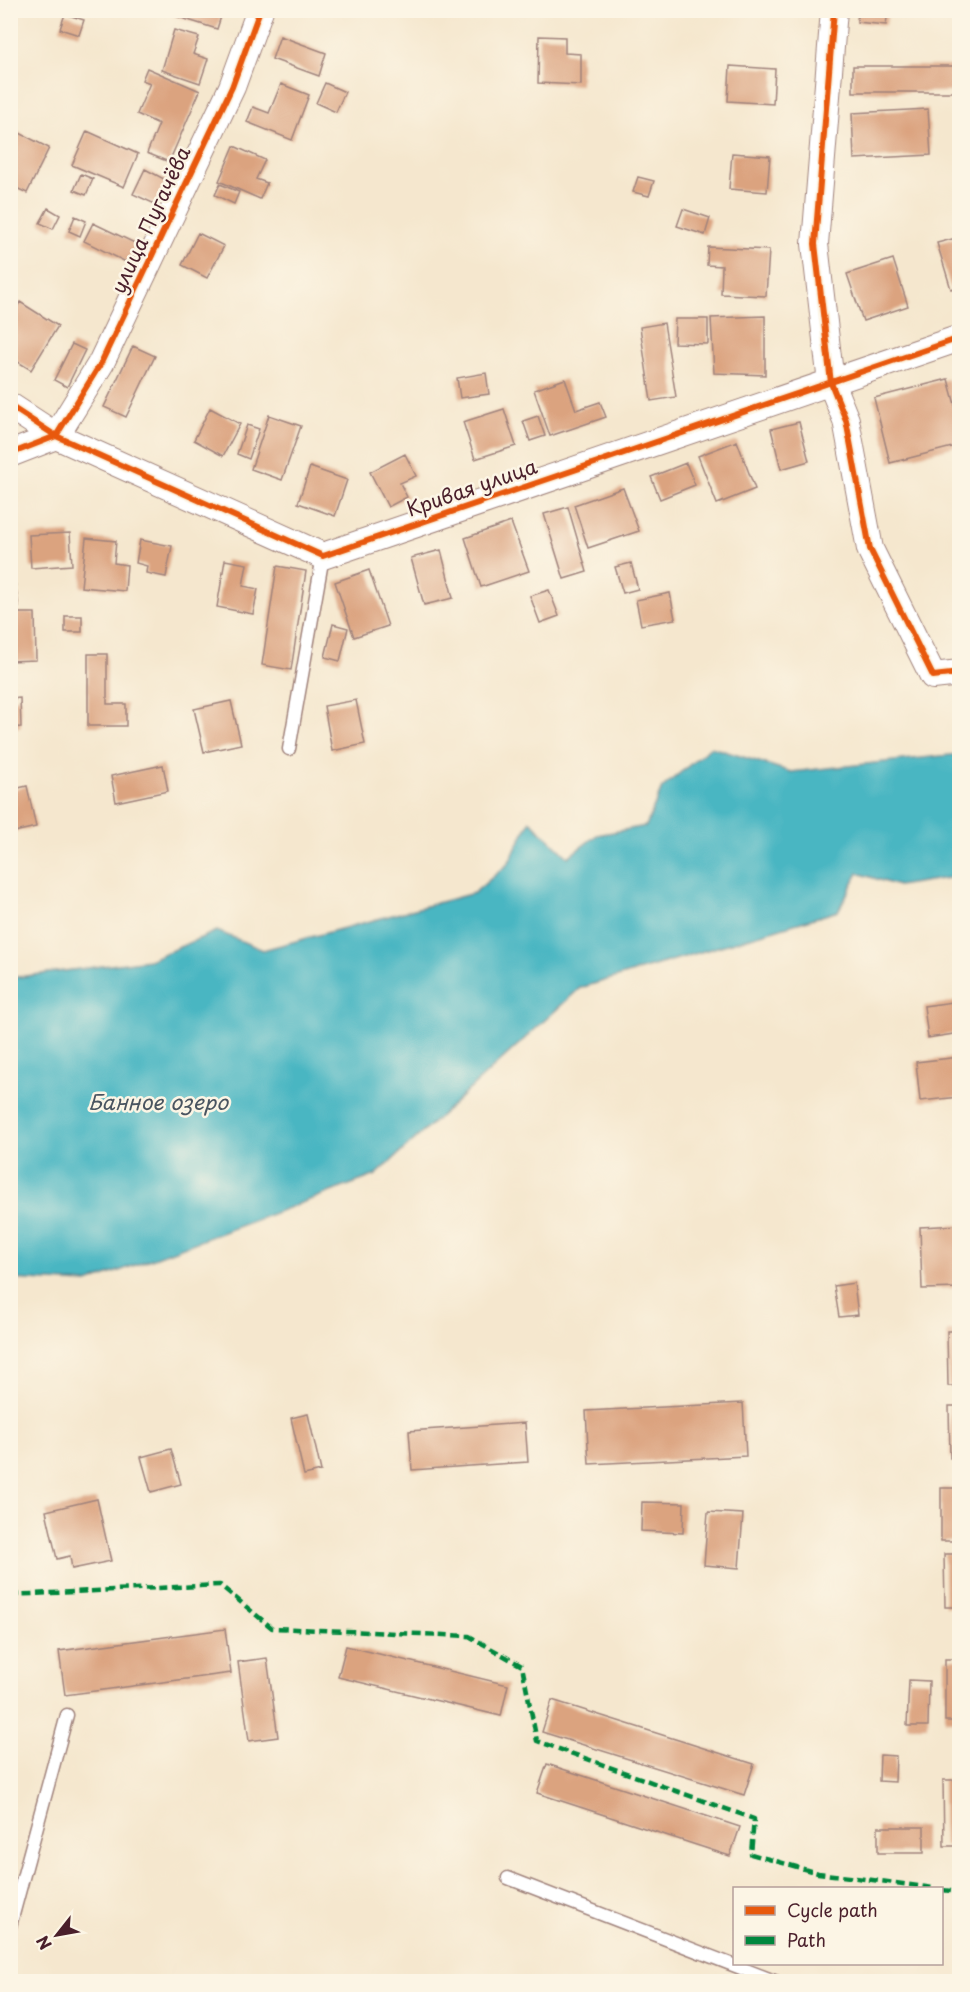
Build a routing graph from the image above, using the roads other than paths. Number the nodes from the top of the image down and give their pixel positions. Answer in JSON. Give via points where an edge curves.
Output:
{"nodes":[{"id":1,"x":260,"y":10,"type":"edge"},
{"id":2,"x":834,"y":10,"type":"edge"},
{"id":3,"x":960,"y":338,"type":"edge"},
{"id":4,"x":831,"y":384,"type":"junction"},
{"id":5,"x":10,"y":406,"type":"edge"},
{"id":6,"x":56,"y":436,"type":"junction"},
{"id":7,"x":10,"y":454,"type":"edge"},
{"id":8,"x":323,"y":556,"type":"junction"},
{"id":9,"x":960,"y":673,"type":"edge"},
{"id":10,"x":289,"y":749,"type":"dead end"},
{"id":11,"x":67,"y":1715,"type":"dead end"},
{"id":12,"x":508,"y":1878,"type":"dead end"},
{"id":13,"x":10,"y":1926,"type":"edge"},
{"id":14,"x":733,"y":1965,"type":"edge"},
{"id":15,"x":733,"y":1965,"type":"edge"},
{"id":16,"x":777,"y":1982,"type":"edge"}],
"edges":[{"from":1,"to":6,"type":"street","name":"улица Пугачёва","via":[[232,87],[106,353]]},
{"from":2,"to":4,"type":"street","via":[[815,244]]},
{"from":3,"to":4,"type":"street","name":"Кривая улица"},
{"from":4,"to":8,"type":"street","name":"Кривая улица"},
{"from":4,"to":9,"type":"street","via":[[846,420],[870,549],[933,676]]},
{"from":5,"to":6,"type":"street"},
{"from":6,"to":7,"type":"street"},
{"from":6,"to":8,"type":"street"},
{"from":8,"to":10,"type":"lane"},
{"from":11,"to":13,"type":"lane"},
{"from":12,"to":15,"type":"lane"},
{"from":14,"to":16,"type":"lane"}]}
